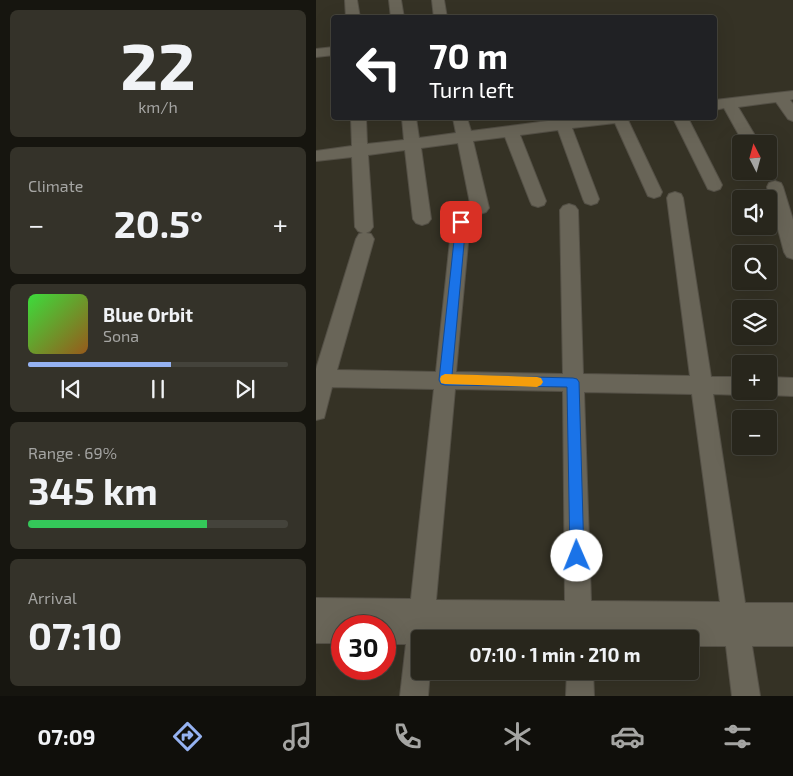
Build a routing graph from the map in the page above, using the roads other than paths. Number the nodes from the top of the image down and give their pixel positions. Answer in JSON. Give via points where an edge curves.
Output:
{"nodes":[{"id":1,"x":351,"y":0,"type":"edge"},
{"id":2,"x":395,"y":0,"type":"edge"},
{"id":3,"x":438,"y":0,"type":"edge"},
{"id":4,"x":353,"y":15,"type":"edge"},
{"id":5,"x":398,"y":15,"type":"edge"},
{"id":6,"x":440,"y":15,"type":"edge"},
{"id":7,"x":331,"y":51,"type":"edge"},
{"id":8,"x":316,"y":53,"type":"edge"},
{"id":9,"x":786,"y":95,"type":"edge"},
{"id":10,"x":721,"y":104,"type":"edge"},
{"id":11,"x":793,"y":116,"type":"edge"},
{"id":12,"x":358,"y":120,"type":"edge"},
{"id":13,"x":409,"y":120,"type":"edge"},
{"id":14,"x":460,"y":120,"type":"edge"},
{"id":15,"x":598,"y":120,"type":"edge"},
{"id":16,"x":621,"y":120,"type":"edge"},
{"id":17,"x":681,"y":120,"type":"edge"},
{"id":18,"x":563,"y":124,"type":"junction"},
{"id":19,"x":511,"y":131,"type":"junction"},
{"id":20,"x":745,"y":135,"type":"edge"},
{"id":21,"x":464,"y":137,"type":"junction"},
{"id":22,"x":411,"y":144,"type":"junction"},
{"id":23,"x":358,"y":151,"type":"junction"},
{"id":24,"x":316,"y":156,"type":"edge"},
{"id":25,"x":772,"y":180,"type":"edge"},
{"id":26,"x":714,"y":185,"type":"dead end"},
{"id":27,"x":591,"y":199,"type":"dead end"},
{"id":28,"x":538,"y":200,"type":"dead end"},
{"id":29,"x":480,"y":208,"type":"dead end"},
{"id":30,"x":569,"y":210,"type":"dead end"},
{"id":31,"x":422,"y":219,"type":"dead end"},
{"id":32,"x":461,"y":222,"type":"dead end"},
{"id":33,"x":793,"y":252,"type":"edge"},
{"id":34,"x":320,"y":378,"type":"edge"},
{"id":35,"x":445,"y":380,"type":"junction"},
{"id":36,"x":573,"y":382,"type":"junction"},
{"id":37,"x":702,"y":385,"type":"junction"},
{"id":38,"x":732,"y":386,"type":"edge"},
{"id":39,"x":777,"y":386,"type":"edge"},
{"id":40,"x":793,"y":386,"type":"edge"},
{"id":41,"x":316,"y":411,"type":"edge"},
{"id":42,"x":316,"y":611,"type":"edge"},
{"id":43,"x":793,"y":616,"type":"edge"},
{"id":44,"x":421,"y":622,"type":"junction"},
{"id":45,"x":736,"y":624,"type":"junction"},
{"id":46,"x":396,"y":628,"type":"edge"},
{"id":47,"x":579,"y":629,"type":"edge"},
{"id":48,"x":316,"y":630,"type":"edge"},
{"id":49,"x":331,"y":630,"type":"edge"},
{"id":50,"x":793,"y":633,"type":"edge"},
{"id":51,"x":580,"y":680,"type":"edge"},
{"id":52,"x":414,"y":696,"type":"edge"},
{"id":53,"x":580,"y":696,"type":"edge"},
{"id":54,"x":746,"y":696,"type":"edge"}],
"edges":[{"from":1,"to":4,"type":"street"},
{"from":2,"to":5,"type":"street"},
{"from":3,"to":6,"type":"street"},
{"from":7,"to":8,"type":"street"},
{"from":9,"to":10,"type":"street"},
{"from":9,"to":11,"type":"street"},
{"from":10,"to":20,"type":"street"},
{"from":12,"to":23,"type":"street"},
{"from":13,"to":22,"type":"street"},
{"from":14,"to":21,"type":"street"},
{"from":15,"to":18,"type":"street"},
{"from":16,"to":37,"type":"street","via":[[664,195]]},
{"from":17,"to":26,"type":"street"},
{"from":18,"to":19,"type":"street"},
{"from":18,"to":27,"type":"street"},
{"from":19,"to":21,"type":"street"},
{"from":19,"to":28,"type":"street"},
{"from":21,"to":22,"type":"street"},
{"from":21,"to":29,"type":"street"},
{"from":22,"to":23,"type":"street"},
{"from":22,"to":31,"type":"street"},
{"from":23,"to":24,"type":"street"},
{"from":23,"to":34,"type":"street","via":[[364,233]]},
{"from":25,"to":33,"type":"street"},
{"from":30,"to":36,"type":"street"},
{"from":32,"to":35,"type":"street"},
{"from":34,"to":35,"type":"street"},
{"from":34,"to":41,"type":"street"},
{"from":35,"to":36,"type":"street"},
{"from":35,"to":44,"type":"street"},
{"from":36,"to":37,"type":"street"},
{"from":36,"to":47,"type":"street"},
{"from":37,"to":38,"type":"street"},
{"from":37,"to":45,"type":"street"},
{"from":39,"to":40,"type":"street"},
{"from":42,"to":44,"type":"street"},
{"from":43,"to":45,"type":"street"},
{"from":44,"to":46,"type":"street"},
{"from":44,"to":47,"type":"street"},
{"from":44,"to":52,"type":"street"},
{"from":45,"to":47,"type":"street"},
{"from":45,"to":50,"type":"street"},
{"from":45,"to":54,"type":"street"},
{"from":48,"to":49,"type":"street"},
{"from":51,"to":53,"type":"street"}]}
